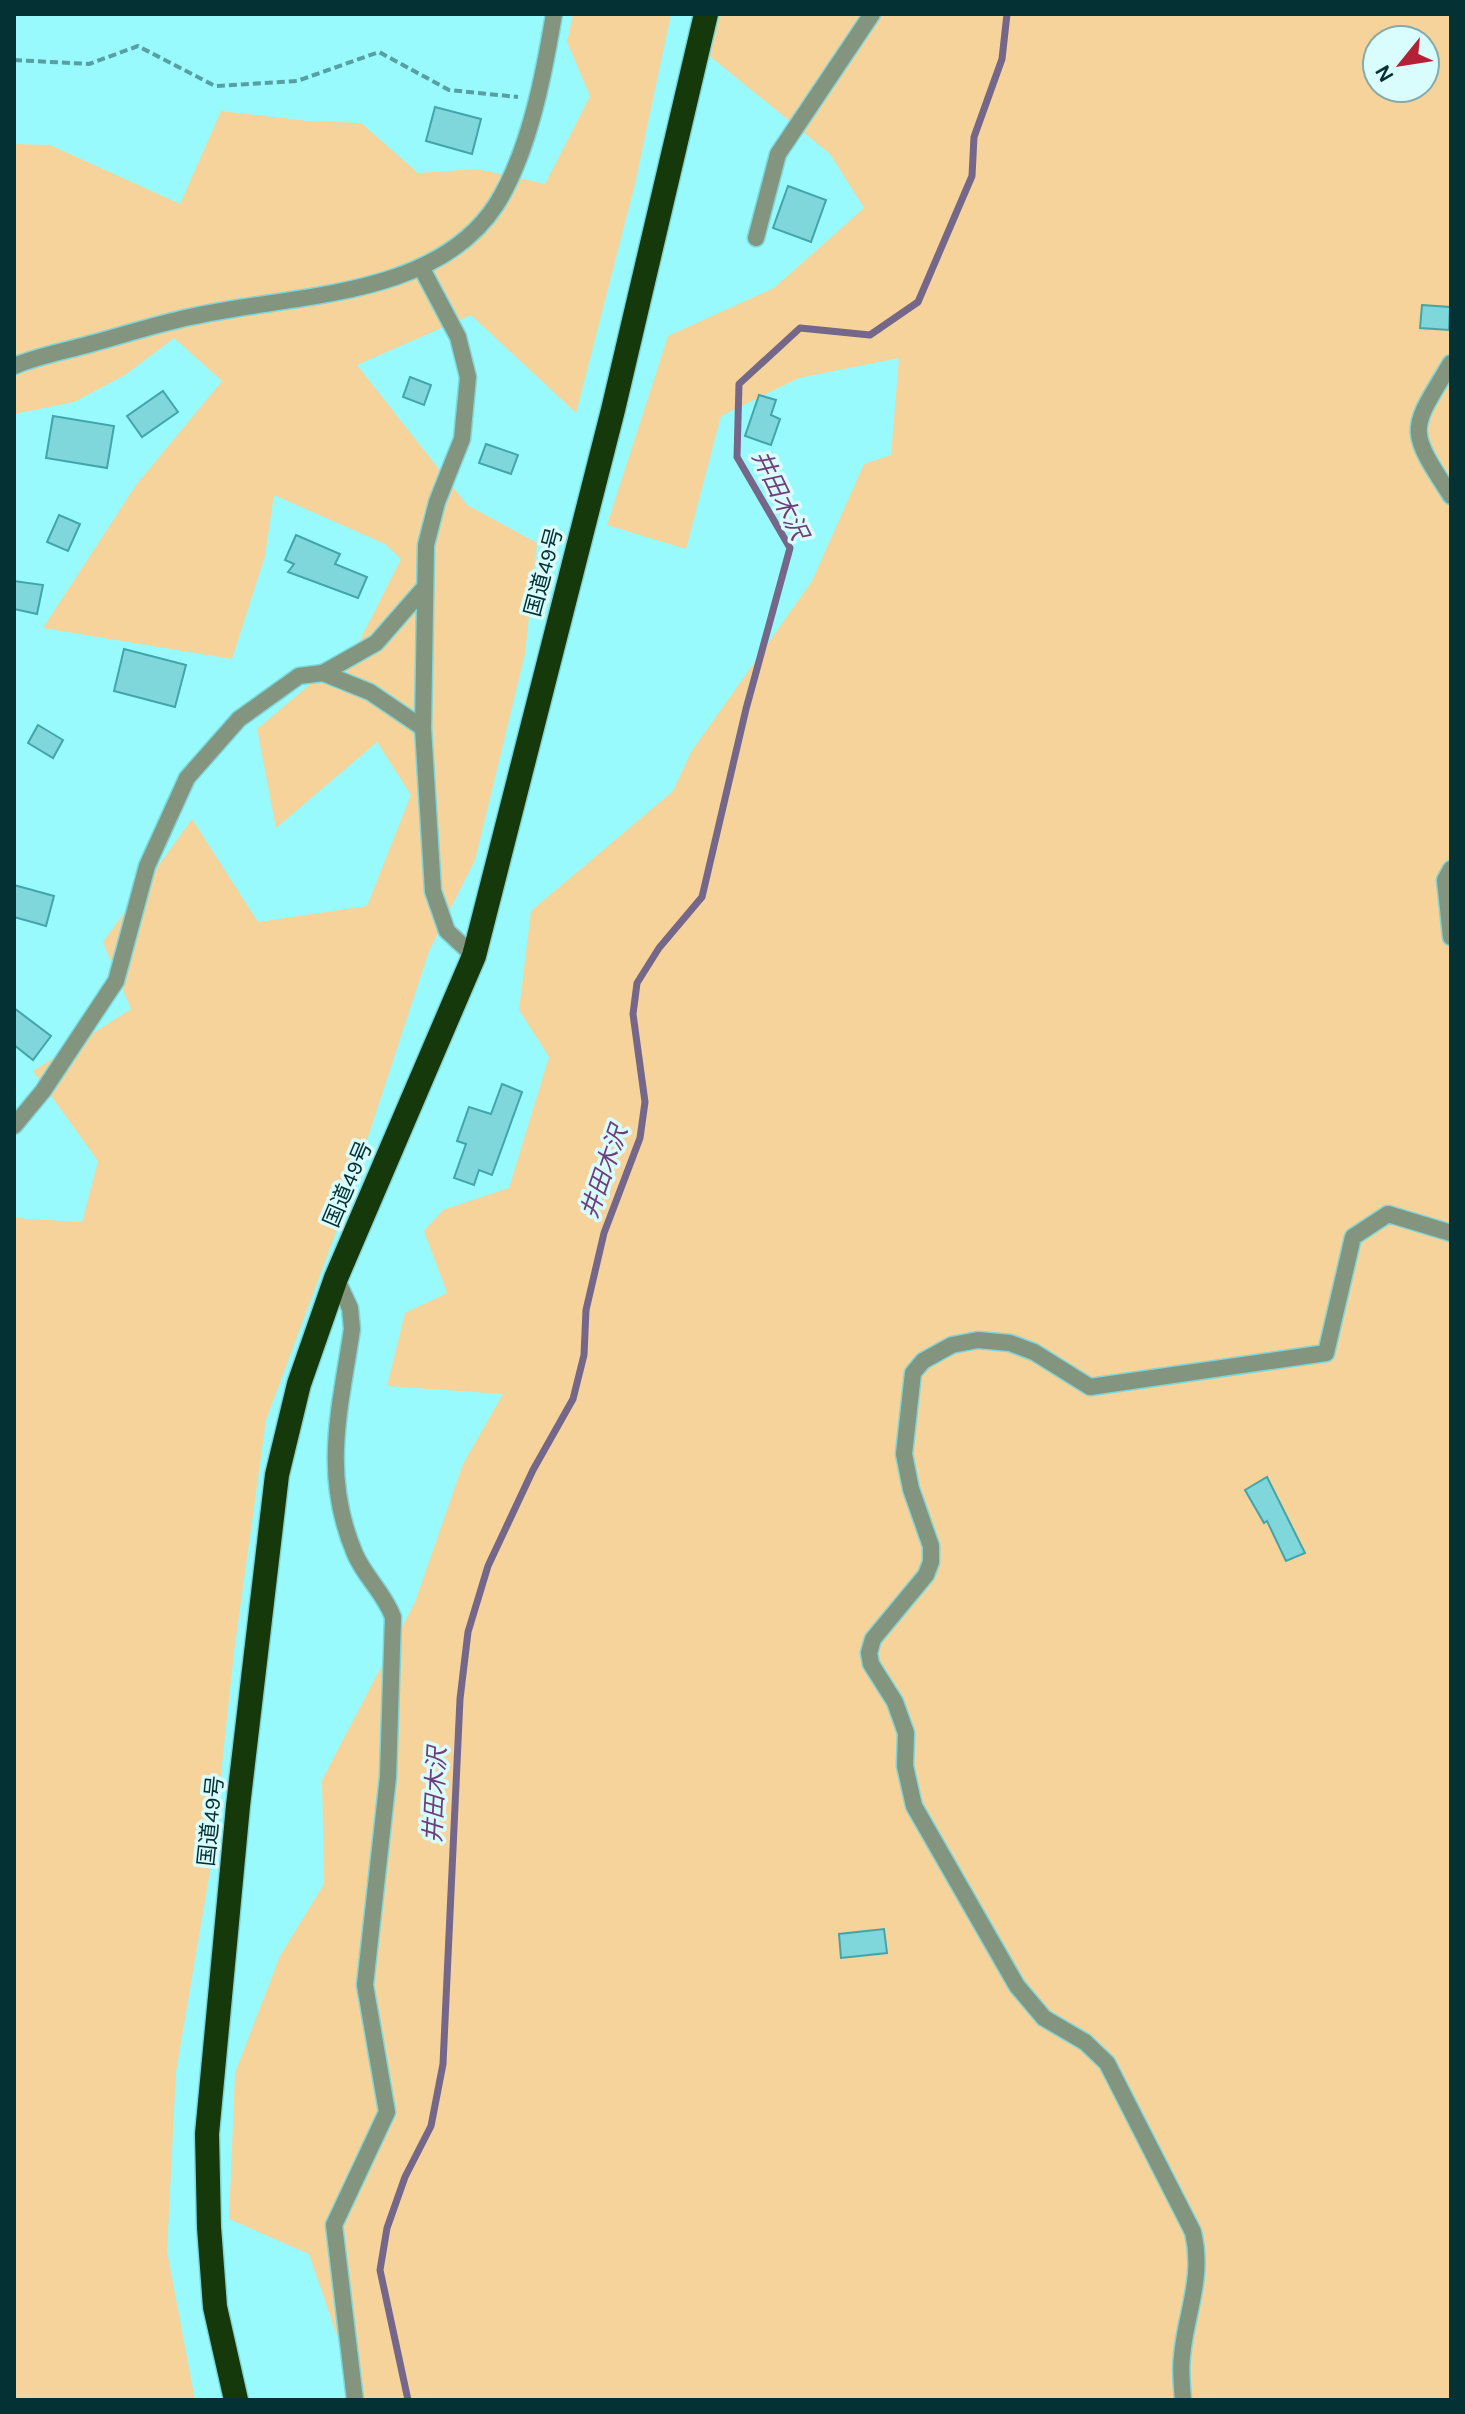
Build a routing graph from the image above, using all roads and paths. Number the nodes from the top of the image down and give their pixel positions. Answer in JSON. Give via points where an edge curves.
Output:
{"nodes":[{"id":1,"x":554,"y":14,"type":"edge"},
{"id":2,"x":706,"y":14,"type":"edge"},
{"id":3,"x":872,"y":14,"type":"edge"},
{"id":4,"x":14,"y":60,"type":"edge"},
{"id":5,"x":540,"y":99,"type":"junction"},
{"id":6,"x":756,"y":238,"type":"dead end"},
{"id":7,"x":421,"y":267,"type":"junction"},
{"id":8,"x":1451,"y":363,"type":"edge"},
{"id":9,"x":14,"y":366,"type":"edge"},
{"id":10,"x":1451,"y":496,"type":"edge"},
{"id":11,"x":425,"y":587,"type":"junction"},
{"id":12,"x":323,"y":673,"type":"junction"},
{"id":13,"x":423,"y":728,"type":"junction"},
{"id":14,"x":1451,"y":869,"type":"edge"},
{"id":15,"x":1451,"y":937,"type":"edge"},
{"id":16,"x":474,"y":956,"type":"junction"},
{"id":17,"x":14,"y":1126,"type":"edge"},
{"id":18,"x":1451,"y":1233,"type":"edge"},
{"id":19,"x":336,"y":1278,"type":"junction"},
{"id":20,"x":236,"y":2400,"type":"edge"},
{"id":21,"x":355,"y":2400,"type":"edge"},
{"id":22,"x":1183,"y":2400,"type":"edge"}],
"edges":[{"from":1,"to":5,"type":"street"},
{"from":2,"to":16,"type":"highway","name":"国道49号","via":[[613,410]]},
{"from":3,"to":6,"type":"street","via":[[778,154]]},
{"from":4,"to":5,"type":"path","via":[[89,64],[138,46],[215,86],[297,81],[379,52],[449,90]]},
{"from":5,"to":7,"type":"street","via":[[496,204],[472,234]]},
{"from":7,"to":9,"type":"street","via":[[330,295],[192,316]]},
{"from":7,"to":11,"type":"street","via":[[458,337],[468,377],[462,439],[426,545]]},
{"from":8,"to":10,"type":"street","via":[[1419,416],[1417,430]]},
{"from":11,"to":12,"type":"street","via":[[376,643]]},
{"from":11,"to":13,"type":"street"},
{"from":12,"to":13,"type":"street","via":[[370,692]]},
{"from":12,"to":17,"type":"street","via":[[299,676],[239,719],[187,778],[147,866],[116,981]]},
{"from":13,"to":16,"type":"street","via":[[433,891],[447,931]]},
{"from":14,"to":15,"type":"street","via":[[1445,895]]},
{"from":16,"to":19,"type":"highway","name":"国道49号"},
{"from":18,"to":22,"type":"street","via":[[1388,1214],[1353,1237],[1326,1353],[1090,1387],[1034,1352],[978,1340],[952,1345],[913,1373],[904,1454],[931,1562],[873,1639],[871,1664],[895,1702],[906,1733],[905,1766],[914,1806],[1017,1986],[1044,2018],[1085,2042],[1107,2063],[1193,2232],[1198,2253],[1194,2306],[1182,2356]]},
{"from":19,"to":20,"type":"highway","name":"国道49号","via":[[299,1384],[277,1475],[207,2134],[215,2307]]},
{"from":19,"to":21,"type":"street","via":[[350,1308],[352,1329],[334,1485],[357,1559],[386,1597],[393,1617],[388,1777],[365,1985],[387,2112],[334,2225]]}]}
